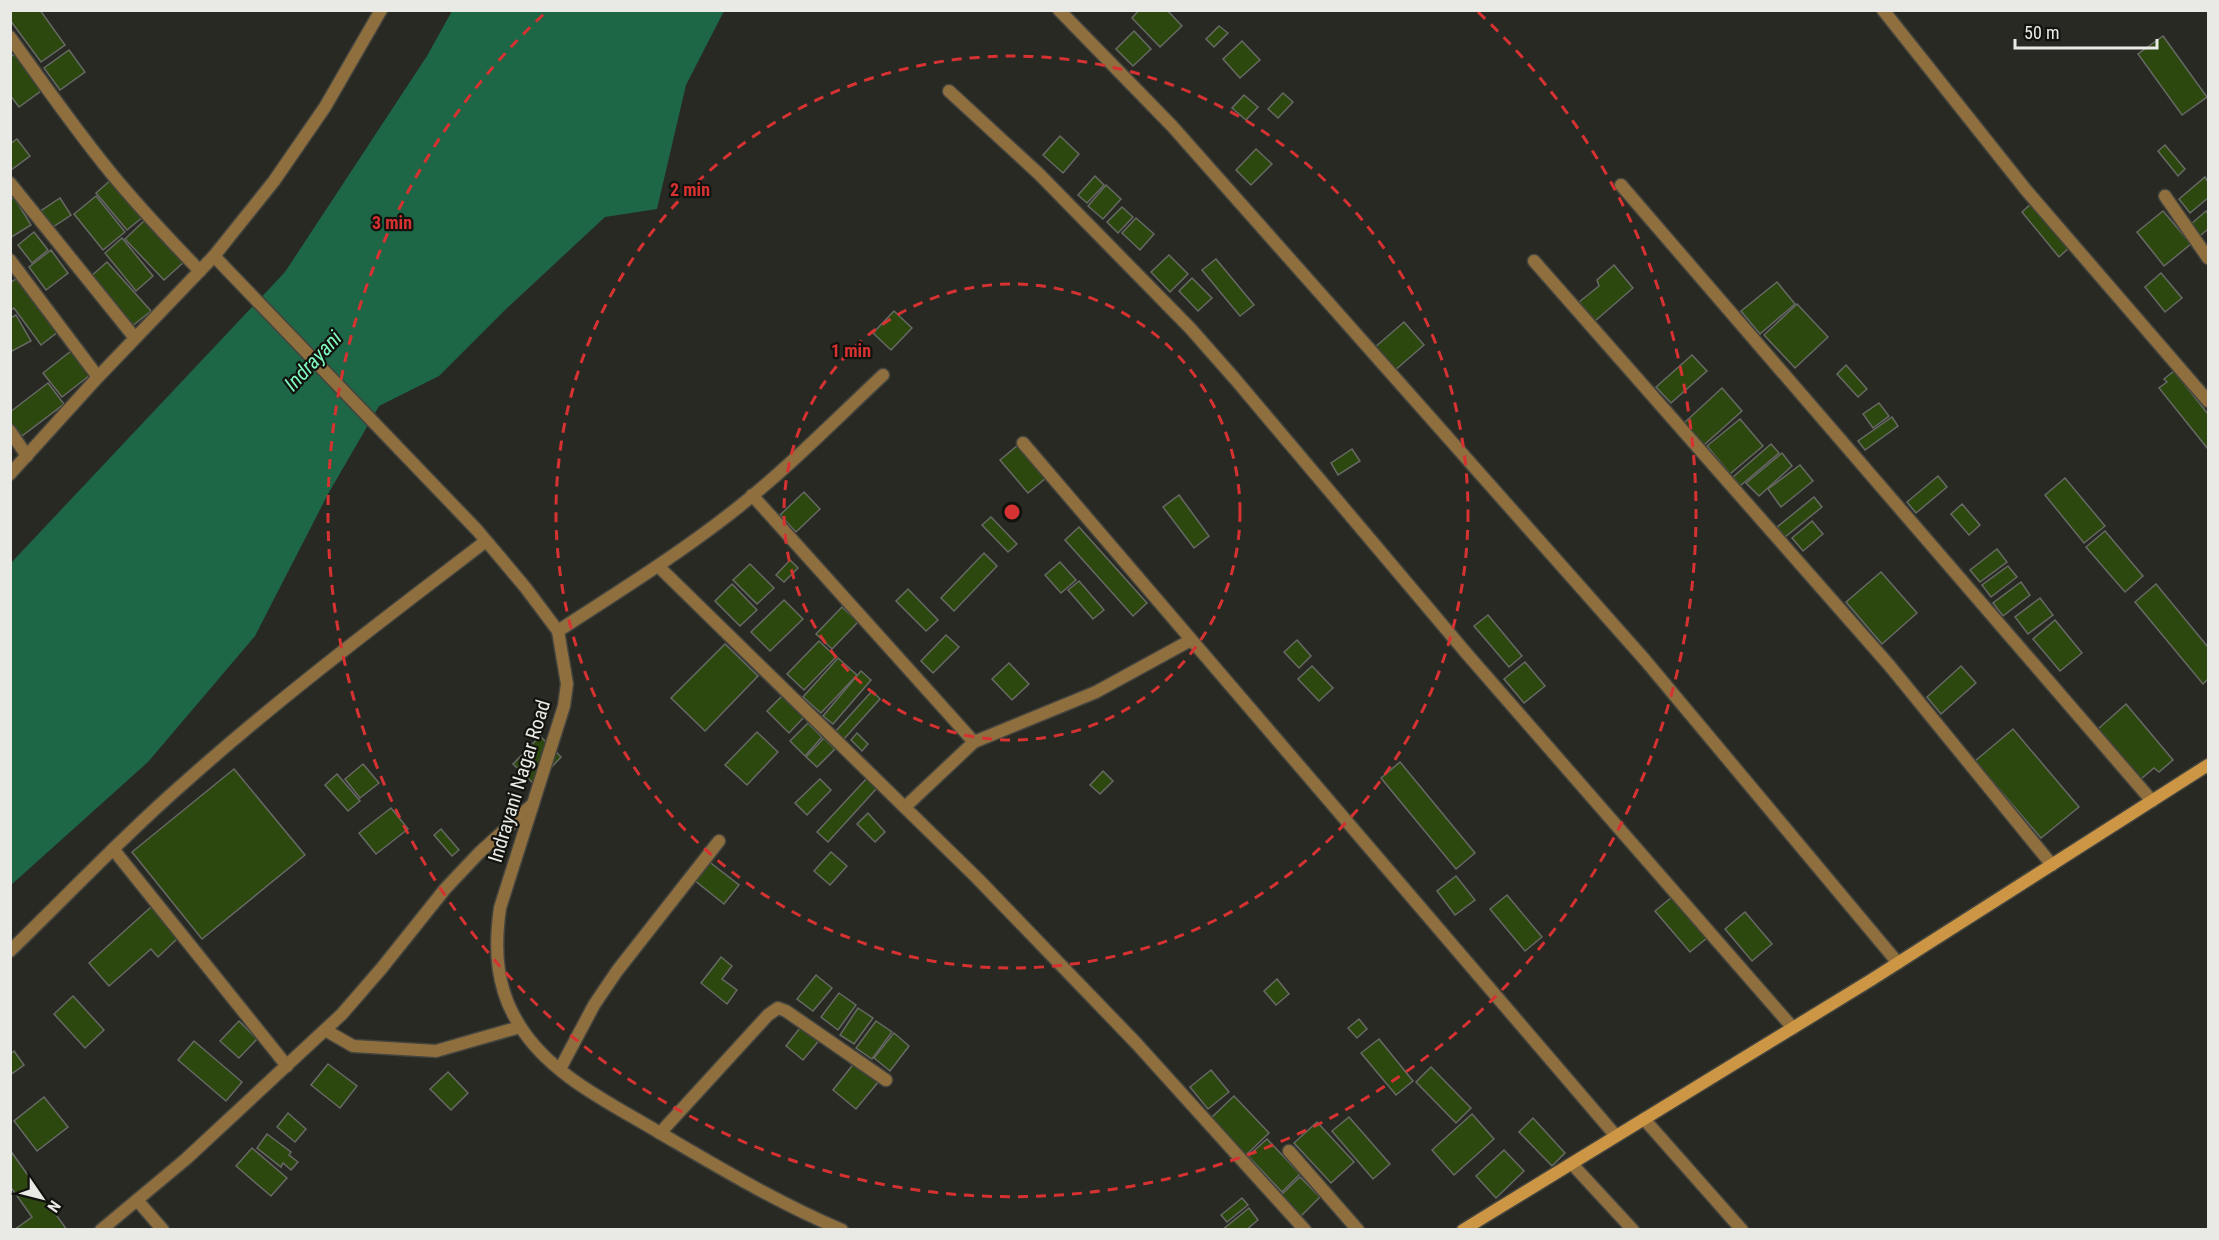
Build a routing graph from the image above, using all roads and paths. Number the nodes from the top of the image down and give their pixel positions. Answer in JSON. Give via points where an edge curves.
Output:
{"nodes":[{"id":1,"x":381,"y":10,"type":"edge"},
{"id":2,"x":1059,"y":10,"type":"edge"},
{"id":3,"x":1883,"y":10,"type":"edge"},
{"id":4,"x":10,"y":37,"type":"edge"},
{"id":5,"x":949,"y":91,"type":"dead end"},
{"id":6,"x":10,"y":183,"type":"edge"},
{"id":7,"x":1621,"y":185,"type":"dead end"},
{"id":8,"x":2165,"y":196,"type":"dead end"},
{"id":9,"x":214,"y":256,"type":"junction"},
{"id":10,"x":2208,"y":258,"type":"edge"},
{"id":11,"x":10,"y":260,"type":"edge"},
{"id":12,"x":1534,"y":261,"type":"dead end"},
{"id":13,"x":200,"y":271,"type":"junction"},
{"id":14,"x":135,"y":338,"type":"junction"},
{"id":15,"x":883,"y":375,"type":"dead end"},
{"id":16,"x":98,"y":377,"type":"junction"},
{"id":17,"x":2208,"y":401,"type":"edge"},
{"id":18,"x":10,"y":431,"type":"edge"},
{"id":19,"x":1023,"y":443,"type":"dead end"},
{"id":20,"x":27,"y":456,"type":"junction"},
{"id":21,"x":10,"y":474,"type":"edge"},
{"id":22,"x":752,"y":495,"type":"junction"},
{"id":23,"x":486,"y":541,"type":"junction"},
{"id":24,"x":658,"y":566,"type":"junction"},
{"id":25,"x":558,"y":631,"type":"junction"},
{"id":26,"x":1191,"y":640,"type":"junction"},
{"id":27,"x":974,"y":741,"type":"junction"},
{"id":28,"x":2208,"y":765,"type":"edge"},
{"id":29,"x":2152,"y":801,"type":"junction"},
{"id":30,"x":533,"y":804,"type":"junction"},
{"id":31,"x":905,"y":807,"type":"junction"},
{"id":32,"x":719,"y":841,"type":"dead end"},
{"id":33,"x":113,"y":849,"type":"junction"},
{"id":34,"x":2052,"y":865,"type":"junction"},
{"id":35,"x":10,"y":951,"type":"edge"},
{"id":36,"x":1898,"y":963,"type":"junction"},
{"id":37,"x":520,"y":1027,"type":"junction"},
{"id":38,"x":1793,"y":1028,"type":"junction"},
{"id":39,"x":325,"y":1030,"type":"junction"},
{"id":40,"x":287,"y":1066,"type":"junction"},
{"id":41,"x":560,"y":1069,"type":"junction"},
{"id":42,"x":886,"y":1080,"type":"dead end"},
{"id":43,"x":1644,"y":1119,"type":"junction"},
{"id":44,"x":660,"y":1133,"type":"junction"},
{"id":45,"x":1616,"y":1136,"type":"junction"},
{"id":46,"x":1289,"y":1151,"type":"dead end"},
{"id":47,"x":1572,"y":1164,"type":"junction"},
{"id":48,"x":137,"y":1200,"type":"junction"},
{"id":49,"x":101,"y":1230,"type":"edge"},
{"id":50,"x":163,"y":1230,"type":"edge"},
{"id":51,"x":842,"y":1230,"type":"edge"},
{"id":52,"x":1305,"y":1230,"type":"edge"},
{"id":53,"x":1358,"y":1230,"type":"edge"},
{"id":54,"x":1463,"y":1230,"type":"edge"},
{"id":55,"x":1633,"y":1230,"type":"edge"},
{"id":56,"x":1742,"y":1230,"type":"edge"}],
"edges":[{"from":1,"to":9,"type":"street","via":[[325,107]]},
{"from":2,"to":36,"type":"street","via":[[1172,126],[1645,660]]},
{"from":3,"to":17,"type":"street","via":[[2026,190]]},
{"from":4,"to":13,"type":"street","via":[[110,172]]},
{"from":5,"to":38,"type":"street","via":[[1088,223],[1197,337]]},
{"from":6,"to":14,"type":"street"},
{"from":7,"to":29,"type":"street"},
{"from":8,"to":10,"type":"street"},
{"from":9,"to":13,"type":"street"},
{"from":9,"to":23,"type":"street","name":"Indrayani Nagar Road"},
{"from":11,"to":16,"type":"street"},
{"from":12,"to":34,"type":"street","via":[[1889,665]]},
{"from":13,"to":14,"type":"street"},
{"from":14,"to":16,"type":"street"},
{"from":15,"to":22,"type":"street"},
{"from":16,"to":20,"type":"street"},
{"from":18,"to":20,"type":"street"},
{"from":19,"to":26,"type":"street"},
{"from":20,"to":21,"type":"street"},
{"from":22,"to":24,"type":"street"},
{"from":22,"to":27,"type":"street"},
{"from":23,"to":25,"type":"street","name":"Indrayani Nagar Road"},
{"from":23,"to":33,"type":"street","via":[[185,781]]},
{"from":24,"to":25,"type":"street"},
{"from":24,"to":31,"type":"street"},
{"from":25,"to":30,"type":"street","name":"Indrayani Nagar Road","via":[[567,684],[564,706]]},
{"from":26,"to":27,"type":"street","via":[[1096,692]]},
{"from":26,"to":45,"type":"street"},
{"from":27,"to":31,"type":"street"},
{"from":28,"to":29,"type":"main road"},
{"from":29,"to":34,"type":"main road"},
{"from":30,"to":37,"type":"street","name":"Indrayani Nagar Road","via":[[500,908],[496,936],[498,976]]},
{"from":30,"to":39,"type":"street","via":[[444,889],[381,969]]},
{"from":31,"to":52,"type":"street","via":[[1136,1043]]},
{"from":32,"to":41,"type":"street","via":[[617,971]]},
{"from":33,"to":35,"type":"street"},
{"from":33,"to":40,"type":"street"},
{"from":34,"to":36,"type":"main road"},
{"from":36,"to":38,"type":"main road"},
{"from":37,"to":39,"type":"street","via":[[436,1051],[353,1046]]},
{"from":37,"to":41,"type":"street","name":"Indrayani Nagar Road"},
{"from":38,"to":43,"type":"main road"},
{"from":39,"to":40,"type":"street"},
{"from":40,"to":48,"type":"street"},
{"from":41,"to":44,"type":"street","name":"Indrayani Nagar Road"},
{"from":42,"to":44,"type":"street","via":[[778,1008]]},
{"from":43,"to":45,"type":"main road"},
{"from":43,"to":56,"type":"street"},
{"from":44,"to":51,"type":"street","name":"Indrayani Nagar Road","via":[[758,1191]]},
{"from":45,"to":47,"type":"main road"},
{"from":46,"to":53,"type":"street"},
{"from":47,"to":54,"type":"main road"},
{"from":47,"to":55,"type":"street"},
{"from":48,"to":49,"type":"street"},
{"from":48,"to":50,"type":"street"}]}
